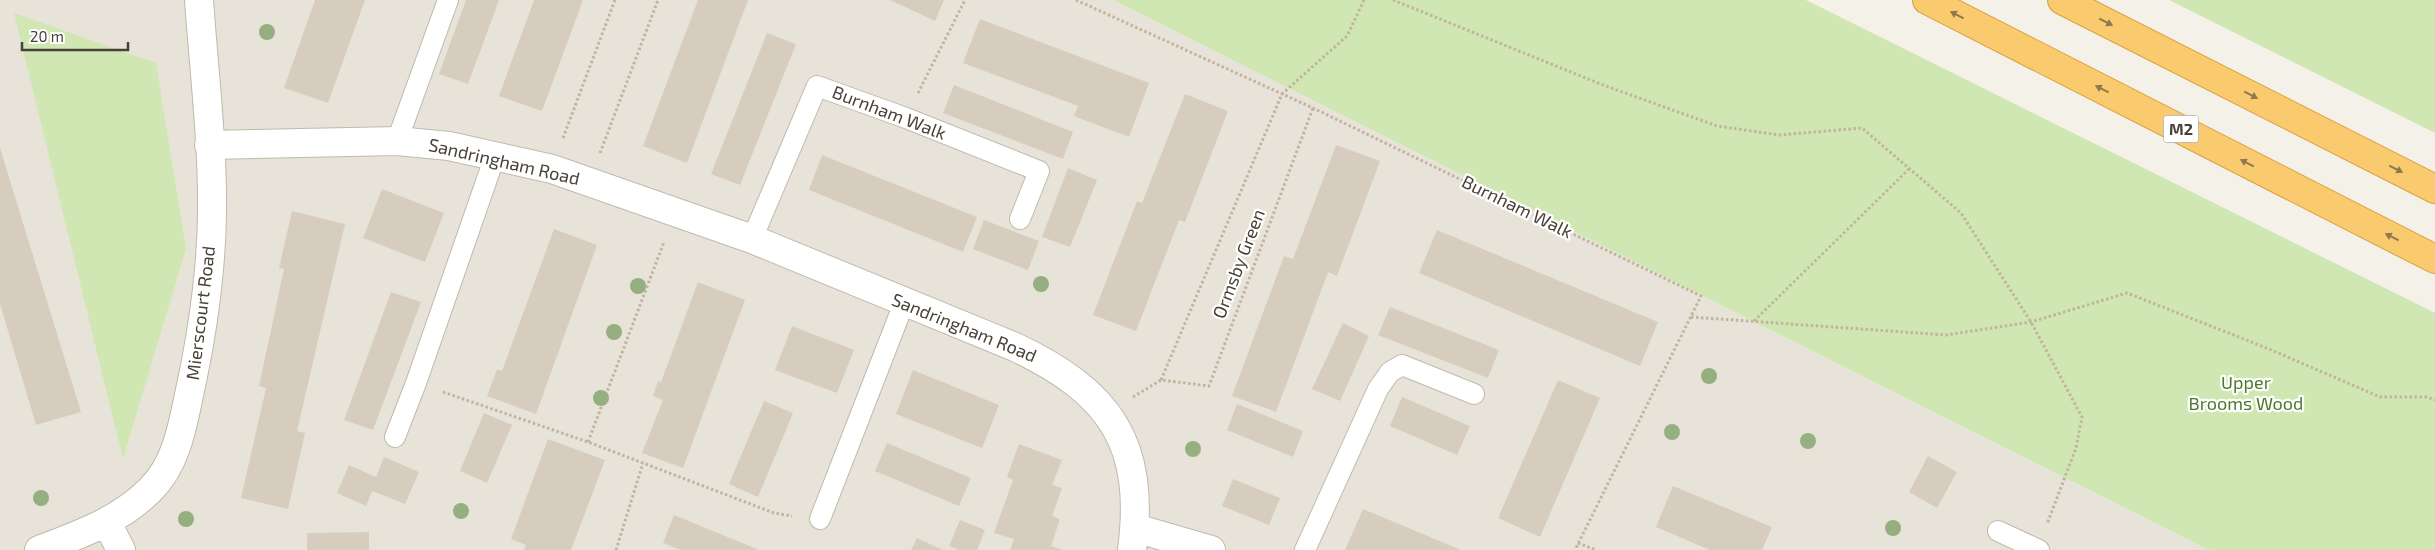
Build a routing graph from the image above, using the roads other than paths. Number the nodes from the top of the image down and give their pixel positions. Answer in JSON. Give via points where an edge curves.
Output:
{"nodes":[{"id":1,"x":199,"y":0,"type":"edge"},
{"id":2,"x":448,"y":0,"type":"edge"},
{"id":3,"x":1927,"y":0,"type":"edge"},
{"id":4,"x":2062,"y":0,"type":"edge"},
{"id":5,"x":397,"y":141,"type":"junction"},
{"id":6,"x":209,"y":144,"type":"junction"},
{"id":7,"x":495,"y":156,"type":"junction"},
{"id":8,"x":2435,"y":188,"type":"edge"},
{"id":9,"x":1020,"y":219,"type":"dead end"},
{"id":10,"x":752,"y":239,"type":"junction"},
{"id":11,"x":2435,"y":259,"type":"edge"},
{"id":12,"x":904,"y":303,"type":"junction"},
{"id":13,"x":1474,"y":394,"type":"dead end"},
{"id":14,"x":394,"y":437,"type":"dead end"},
{"id":15,"x":820,"y":519,"type":"road end"},
{"id":16,"x":106,"y":522,"type":"junction"},
{"id":17,"x":1998,"y":531,"type":"dead end"},
{"id":18,"x":1133,"y":539,"type":"edge"},
{"id":19,"x":2039,"y":549,"type":"edge"},
{"id":20,"x":39,"y":550,"type":"edge"},
{"id":21,"x":121,"y":550,"type":"edge"},
{"id":22,"x":1211,"y":550,"type":"edge"},
{"id":23,"x":1305,"y":550,"type":"edge"}],
"edges":[{"from":1,"to":6,"type":"street","name":"Mierscourt Road"},
{"from":2,"to":5,"type":"lane"},
{"from":11,"to":3,"type":"highway","number":"M2","one_way":true},
{"from":4,"to":8,"type":"highway","one_way":true},
{"from":5,"to":6,"type":"street","name":"Sandringham Road"},
{"from":5,"to":7,"type":"street","name":"Sandringham Road","via":[[449,146]]},
{"from":6,"to":16,"type":"street","name":"Mierscourt Road","via":[[212,214],[209,266],[196,360],[179,441],[166,469],[152,488]]},
{"from":7,"to":10,"type":"street","name":"Sandringham Road","via":[[552,169]]},
{"from":7,"to":14,"type":"lane"},
{"from":9,"to":10,"type":"lane","name":"Burnham Walk","via":[[1039,171],[817,86]]},
{"from":10,"to":12,"type":"street","name":"Sandringham Road"},
{"from":12,"to":15,"type":"lane"},
{"from":12,"to":18,"type":"street","name":"Sandringham Road","via":[[1045,361],[1088,392],[1106,414],[1128,453],[1134,488]]},
{"from":13,"to":23,"type":"lane","via":[[1402,365],[1390,372],[1378,389]]},
{"from":16,"to":20,"type":"street","name":"Mierscourt Road"},
{"from":16,"to":21,"type":"street"},
{"from":17,"to":19,"type":"lane"},
{"from":18,"to":22,"type":"street"}]}
